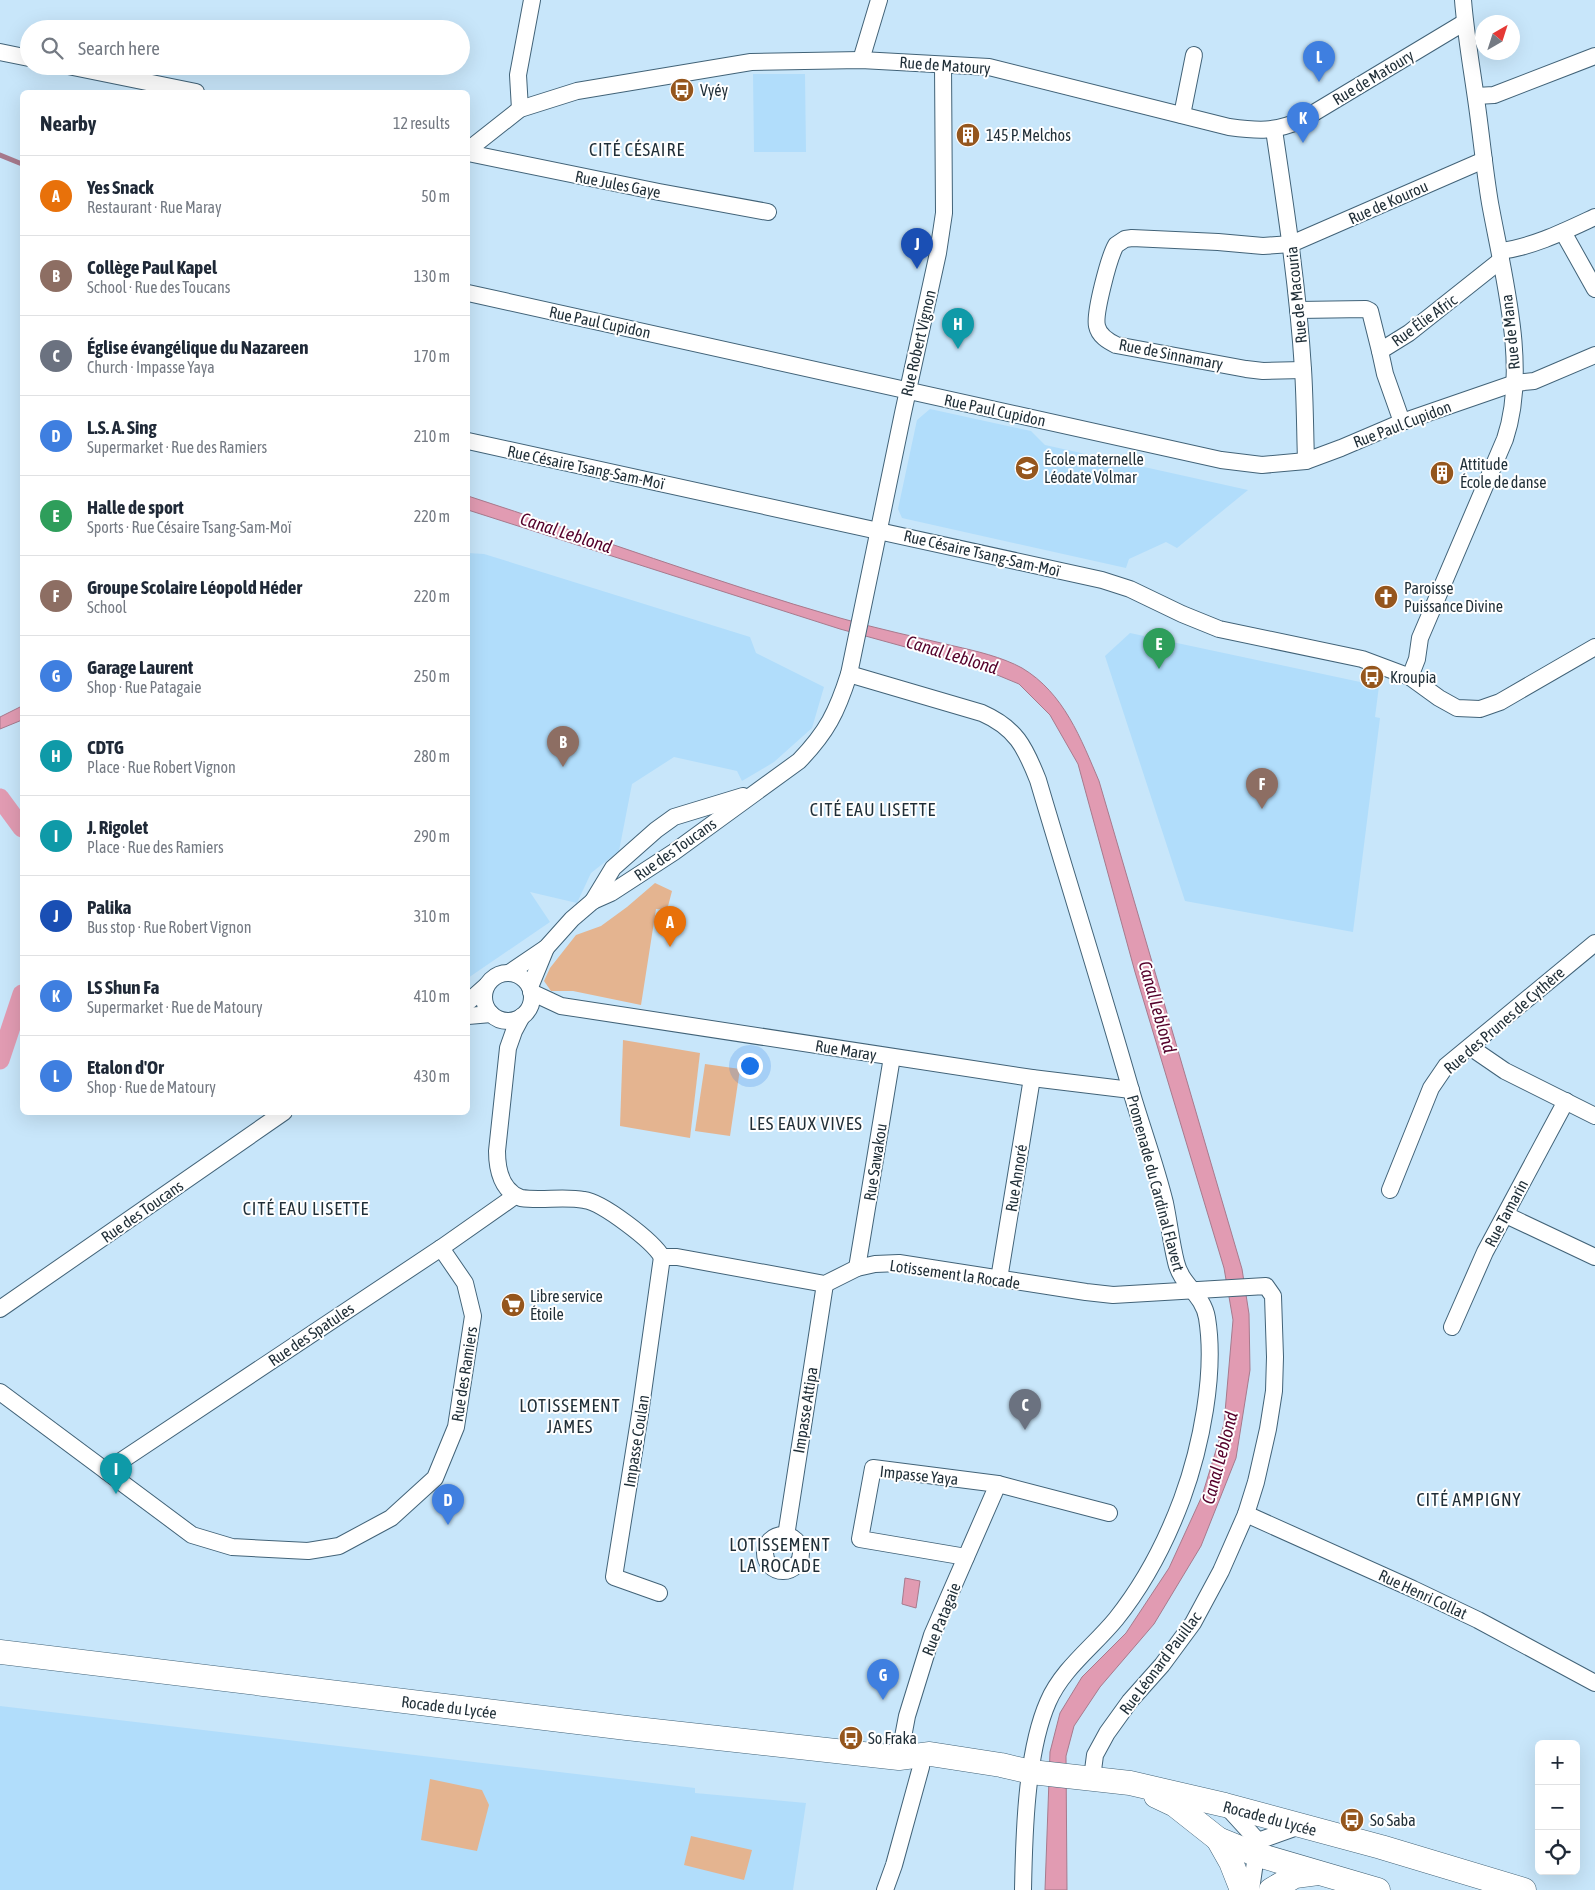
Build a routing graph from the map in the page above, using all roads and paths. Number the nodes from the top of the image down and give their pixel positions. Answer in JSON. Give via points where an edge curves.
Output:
{"nodes":[{"id":1,"x":532,"y":0,"type":"edge"},
{"id":2,"x":879,"y":0,"type":"edge"},
{"id":3,"x":1463,"y":0,"type":"edge"},
{"id":4,"x":1465,"y":22,"type":"junction"},
{"id":5,"x":0,"y":52,"type":"edge"},
{"id":6,"x":1194,"y":55,"type":"dead end"},
{"id":7,"x":20,"y":56,"type":"edge"},
{"id":8,"x":1595,"y":56,"type":"edge"},
{"id":9,"x":861,"y":60,"type":"junction"},
{"id":10,"x":942,"y":65,"type":"junction"},
{"id":11,"x":112,"y":75,"type":"edge"},
{"id":12,"x":186,"y":90,"type":"edge"},
{"id":13,"x":1476,"y":96,"type":"junction"},
{"id":14,"x":520,"y":108,"type":"junction"},
{"id":15,"x":1182,"y":115,"type":"junction"},
{"id":16,"x":1274,"y":130,"type":"junction"},
{"id":17,"x":470,"y":150,"type":"edge"},
{"id":18,"x":470,"y":152,"type":"edge"},
{"id":19,"x":1484,"y":160,"type":"junction"},
{"id":20,"x":768,"y":212,"type":"dead end"},
{"id":21,"x":1595,"y":217,"type":"edge"},
{"id":22,"x":1563,"y":232,"type":"junction"},
{"id":23,"x":1291,"y":244,"type":"junction"},
{"id":24,"x":1500,"y":256,"type":"junction"},
{"id":25,"x":1595,"y":289,"type":"edge"},
{"id":26,"x":470,"y":293,"type":"edge"},
{"id":27,"x":1298,"y":310,"type":"junction"},
{"id":28,"x":1380,"y":351,"type":"junction"},
{"id":29,"x":1595,"y":356,"type":"edge"},
{"id":30,"x":1303,"y":370,"type":"junction"},
{"id":31,"x":1515,"y":383,"type":"junction"},
{"id":32,"x":908,"y":390,"type":"junction"},
{"id":33,"x":1402,"y":422,"type":"junction"},
{"id":34,"x":470,"y":441,"type":"edge"},
{"id":35,"x":1306,"y":461,"type":"junction"},
{"id":36,"x":879,"y":530,"type":"junction"},
{"id":37,"x":1595,"y":647,"type":"edge"},
{"id":38,"x":849,"y":674,"type":"junction"},
{"id":39,"x":1410,"y":677,"type":"junction"},
{"id":40,"x":755,"y":793,"type":"junction"},
{"id":41,"x":593,"y":901,"type":"junction"},
{"id":42,"x":1595,"y":943,"type":"edge"},
{"id":43,"x":546,"y":948,"type":"junction"},
{"id":44,"x":509,"y":973,"type":"junction"},
{"id":45,"x":486,"y":986,"type":"junction"},
{"id":46,"x":530,"y":989,"type":"junction"},
{"id":47,"x":470,"y":1000,"type":"edge"},
{"id":48,"x":561,"y":1006,"type":"junction"},
{"id":49,"x":525,"y":1013,"type":"junction"},
{"id":50,"x":470,"y":1016,"type":"edge"},
{"id":51,"x":496,"y":1017,"type":"junction"},
{"id":52,"x":1470,"y":1047,"type":"junction"},
{"id":53,"x":508,"y":1048,"type":"junction"},
{"id":54,"x":892,"y":1056,"type":"junction"},
{"id":55,"x":1032,"y":1078,"type":"junction"},
{"id":56,"x":1131,"y":1090,"type":"junction"},
{"id":57,"x":1566,"y":1101,"type":"junction"},
{"id":58,"x":280,"y":1115,"type":"edge"},
{"id":59,"x":1595,"y":1116,"type":"edge"},
{"id":60,"x":1390,"y":1190,"type":"dead end"},
{"id":61,"x":515,"y":1196,"type":"junction"},
{"id":62,"x":1506,"y":1215,"type":"junction"},
{"id":63,"x":441,"y":1248,"type":"junction"},
{"id":64,"x":662,"y":1257,"type":"junction"},
{"id":65,"x":1595,"y":1257,"type":"edge"},
{"id":66,"x":857,"y":1268,"type":"junction"},
{"id":67,"x":999,"y":1279,"type":"junction"},
{"id":68,"x":825,"y":1284,"type":"junction"},
{"id":69,"x":1266,"y":1286,"type":"joint"},
{"id":70,"x":1201,"y":1290,"type":"junction"},
{"id":71,"x":0,"y":1309,"type":"edge"},
{"id":72,"x":1452,"y":1327,"type":"dead end"},
{"id":73,"x":0,"y":1392,"type":"edge"},
{"id":74,"x":106,"y":1470,"type":"junction"},
{"id":75,"x":998,"y":1484,"type":"junction"},
{"id":76,"x":1109,"y":1513,"type":"dead end"},
{"id":77,"x":1246,"y":1514,"type":"junction"},
{"id":78,"x":786,"y":1536,"type":"dead end"},
{"id":79,"x":966,"y":1557,"type":"junction"},
{"id":80,"x":659,"y":1593,"type":"dead end"},
{"id":81,"x":0,"y":1652,"type":"edge"},
{"id":82,"x":1595,"y":1684,"type":"edge"},
{"id":83,"x":899,"y":1758,"type":"junction"},
{"id":84,"x":1001,"y":1765,"type":"junction"},
{"id":85,"x":921,"y":1767,"type":"junction"},
{"id":86,"x":1031,"y":1772,"type":"junction"},
{"id":87,"x":1085,"y":1777,"type":"junction"},
{"id":88,"x":1130,"y":1783,"type":"junction"},
{"id":89,"x":1225,"y":1805,"type":"junction"},
{"id":90,"x":1300,"y":1826,"type":"junction"},
{"id":91,"x":1218,"y":1839,"type":"junction"},
{"id":92,"x":1256,"y":1847,"type":"junction"},
{"id":93,"x":1320,"y":1872,"type":"junction"},
{"id":94,"x":885,"y":1890,"type":"edge"},
{"id":95,"x":1023,"y":1890,"type":"edge"},
{"id":96,"x":1242,"y":1890,"type":"edge"},
{"id":97,"x":1250,"y":1890,"type":"edge"},
{"id":98,"x":1271,"y":1890,"type":"edge"},
{"id":99,"x":1378,"y":1890,"type":"edge"},
{"id":100,"x":1524,"y":1890,"type":"edge"}],
"edges":[{"from":1,"to":14,"type":"street","via":[[518,75]]},
{"from":2,"to":9,"type":"street"},
{"from":3,"to":4,"type":"street","name":"Rue de Mana"},
{"from":4,"to":13,"type":"street","name":"Rue de Mana"},
{"from":4,"to":16,"type":"street","name":"Rue de Matoury","via":[[1302,120]]},
{"from":5,"to":7,"type":"street"},
{"from":6,"to":15,"type":"street"},
{"from":8,"to":13,"type":"street","via":[[1494,95]]},
{"from":9,"to":10,"type":"street","name":"Rue de Matoury"},
{"from":9,"to":14,"type":"street","name":"Rue de Matoury","via":[[751,62],[577,91]]},
{"from":10,"to":15,"type":"street","name":"Rue de Matoury","via":[[989,67]]},
{"from":10,"to":32,"type":"street","name":"Rue Robert Vignon","via":[[944,213]]},
{"from":11,"to":12,"type":"street"},
{"from":13,"to":19,"type":"street","name":"Rue de Mana"},
{"from":14,"to":17,"type":"street","name":"Rue de Matoury"},
{"from":15,"to":16,"type":"street","name":"Rue de Matoury","via":[[1229,127]]},
{"from":16,"to":23,"type":"street","name":"Rue de Macouria"},
{"from":18,"to":20,"type":"street","name":"Rue Jules Gaye"},
{"from":19,"to":23,"type":"street","name":"Rue de Kourou"},
{"from":19,"to":24,"type":"street","name":"Rue de Mana"},
{"from":21,"to":22,"type":"street"},
{"from":22,"to":24,"type":"street"},
{"from":22,"to":25,"type":"street"},
{"from":23,"to":27,"type":"street","name":"Rue de Macouria"},
{"from":23,"to":30,"type":"street","name":"Rue de Sinnamary","via":[[1263,246],[1125,239],[1113,249],[1097,325],[1104,337],[1116,345],[1246,369]]},
{"from":24,"to":28,"type":"street","name":"Rue Élie Afric","via":[[1409,333]]},
{"from":24,"to":31,"type":"street","name":"Rue de Mana","via":[[1515,350]]},
{"from":26,"to":32,"type":"street","name":"Rue Paul Cupidon"},
{"from":27,"to":28,"type":"street","via":[[1366,309],[1370,311]]},
{"from":27,"to":30,"type":"street","name":"Rue de Macouria"},
{"from":28,"to":33,"type":"street","name":"Rue Élie Afric"},
{"from":29,"to":31,"type":"street","name":"Rue Paul Cupidon","via":[[1534,381]]},
{"from":30,"to":35,"type":"street","name":"Rue de Macouria"},
{"from":31,"to":33,"type":"street","name":"Rue Paul Cupidon"},
{"from":31,"to":39,"type":"street","name":"Rue de Mana","via":[[1505,439],[1420,638]]},
{"from":32,"to":35,"type":"street","name":"Rue Paul Cupidon","via":[[1221,460],[1262,465]]},
{"from":32,"to":36,"type":"street","name":"Rue Robert Vignon"},
{"from":33,"to":35,"type":"street","name":"Rue Paul Cupidon"},
{"from":34,"to":36,"type":"street","name":"Rue Césaire Tsang-Sam-Moï"},
{"from":36,"to":38,"type":"street","name":"Rue des Toucans"},
{"from":36,"to":39,"type":"street","name":"Rue Césaire Tsang-Sam-Moï","via":[[1102,580],[1130,589],[1219,629],[1362,659]]},
{"from":37,"to":39,"type":"street","name":"Rue Césaire Tsang-Sam-Moï","via":[[1500,702],[1480,710],[1457,708]]},
{"from":38,"to":40,"type":"street","name":"Rue des Toucans","via":[[830,724],[815,744],[799,761]]},
{"from":38,"to":56,"type":"street","name":"Promenade du Cardinal Flavert","via":[[982,713],[1005,726],[1022,743],[1038,780]]},
{"from":40,"to":41,"type":"street","name":"Rue des Toucans","via":[[674,852]]},
{"from":40,"to":41,"type":"street","name":"Rue des Toucans","via":[[674,817],[613,868]]},
{"from":41,"to":43,"type":"street","name":"Rue des Toucans"},
{"from":42,"to":52,"type":"street","name":"Rue des Prunes de Cythère"},
{"from":43,"to":44,"type":"street","name":"Rue des Toucans"},
{"from":43,"to":46,"type":"street","name":"Rue des Toucans"},
{"from":44,"to":45,"type":"street","via":[[498,975]]},
{"from":44,"to":46,"type":"street","via":[[521,977]]},
{"from":45,"to":47,"type":"street"},
{"from":45,"to":51,"type":"street","via":[[485,1004]]},
{"from":46,"to":48,"type":"street","name":"Rue Maray"},
{"from":46,"to":49,"type":"street","via":[[532,998]]},
{"from":48,"to":49,"type":"street","name":"Rue Maray"},
{"from":48,"to":54,"type":"street","name":"Rue Maray"},
{"from":49,"to":51,"type":"street","via":[[510,1021]]},
{"from":49,"to":53,"type":"street"},
{"from":50,"to":51,"type":"street"},
{"from":51,"to":53,"type":"street"},
{"from":52,"to":57,"type":"street","via":[[1505,1070]]},
{"from":52,"to":60,"type":"street","name":"Rue des Prunes de Cythère","via":[[1446,1066],[1431,1088]]},
{"from":53,"to":61,"type":"street","via":[[497,1159],[505,1186]]},
{"from":54,"to":55,"type":"street","name":"Rue Maray"},
{"from":54,"to":66,"type":"street","name":"Rue Sawakou"},
{"from":55,"to":56,"type":"street","name":"Rue Maray"},
{"from":55,"to":67,"type":"street","name":"Rue Annoré"},
{"from":56,"to":70,"type":"street","name":"Promenade du Cardinal Flavert","via":[[1165,1203],[1177,1266],[1182,1278]]},
{"from":57,"to":59,"type":"street"},
{"from":57,"to":62,"type":"street","name":"Rue Tamarin"},
{"from":58,"to":71,"type":"street","name":"Rue des Toucans"},
{"from":61,"to":63,"type":"street","name":"Rue des Spatules"},
{"from":61,"to":64,"type":"street","via":[[592,1201],[639,1234]]},
{"from":62,"to":65,"type":"street"},
{"from":62,"to":72,"type":"street","name":"Rue Tamarin","via":[[1485,1252]]},
{"from":63,"to":74,"type":"street","name":"Rue des Spatules"},
{"from":63,"to":74,"type":"street","name":"Rue des Ramiers","via":[[465,1283],[473,1316],[456,1428],[435,1478],[391,1518],[339,1546],[308,1551],[232,1547],[192,1536]]},
{"from":64,"to":68,"type":"street"},
{"from":64,"to":80,"type":"street","name":"Impasse Coulan","via":[[614,1577]]},
{"from":66,"to":67,"type":"street","name":"Lotissement la Rocade","via":[[898,1263]]},
{"from":66,"to":68,"type":"street","name":"Lotissement la Rocade"},
{"from":67,"to":70,"type":"street","name":"Lotissement la Rocade","via":[[1113,1295]]},
{"from":68,"to":78,"type":"street","name":"Impasse Attipa"},
{"from":69,"to":70,"type":"street","name":"Lotissement la Rocade"},
{"from":69,"to":77,"type":"street","name":"Rue Léonard Pauillac","via":[[1273,1296],[1274,1391],[1256,1482]]},
{"from":70,"to":86,"type":"street","name":"Promenade du Cardinal Flavert","via":[[1207,1318],[1208,1389],[1188,1482],[1166,1537],[1139,1586],[1115,1620],[1060,1680],[1048,1700]]},
{"from":73,"to":74,"type":"street","name":"Rue des Ramiers"},
{"from":75,"to":76,"type":"street","name":"Impasse Yaya"},
{"from":75,"to":79,"type":"street","name":"Rue Patagaie"},
{"from":75,"to":79,"type":"street","name":"Impasse Yaya","via":[[874,1468],[860,1540]]},
{"from":77,"to":82,"type":"street","name":"Rue Henri Collat","via":[[1478,1620]]},
{"from":77,"to":87,"type":"street","name":"Rue Léonard Pauillac","via":[[1221,1572],[1193,1623],[1107,1733]]},
{"from":79,"to":83,"type":"street","name":"Rue Patagaie","via":[[932,1636],[907,1716]]},
{"from":81,"to":83,"type":"main road","name":"Rocade du Lycée"},
{"from":83,"to":84,"type":"main road","name":"Rocade du Lycée","via":[[930,1754]]},
{"from":83,"to":85,"type":"main road","name":"Rocade du Lycée"},
{"from":84,"to":85,"type":"main road","via":[[986,1770],[932,1762]]},
{"from":84,"to":86,"type":"main road","name":"Rocade du Lycée"},
{"from":85,"to":86,"type":"main road","name":"Rocade du Lycée","via":[[1002,1778]]},
{"from":85,"to":94,"type":"street"},
{"from":86,"to":87,"type":"main road","name":"Rocade du Lycée"},
{"from":86,"to":95,"type":"street","name":"Promenade du Cardinal Flavert"},
{"from":87,"to":88,"type":"main road","name":"Rocade du Lycée"},
{"from":88,"to":89,"type":"main road","name":"Rocade du Lycée"},
{"from":88,"to":91,"type":"main road","name":"Rocade du Lycée","via":[[1175,1805]]},
{"from":89,"to":90,"type":"main road","name":"Rocade du Lycée"},
{"from":89,"to":92,"type":"street"},
{"from":90,"to":92,"type":"street"},
{"from":90,"to":100,"type":"main road","name":"Rocade du Lycée"},
{"from":91,"to":92,"type":"main road","name":"Rocade du Lycée"},
{"from":91,"to":96,"type":"main road"},
{"from":92,"to":93,"type":"main road","name":"Rocade du Lycée"},
{"from":92,"to":97,"type":"street"},
{"from":93,"to":98,"type":"main road","via":[[1295,1876]]},
{"from":93,"to":99,"type":"main road","name":"Rocade du Lycée"}]}
